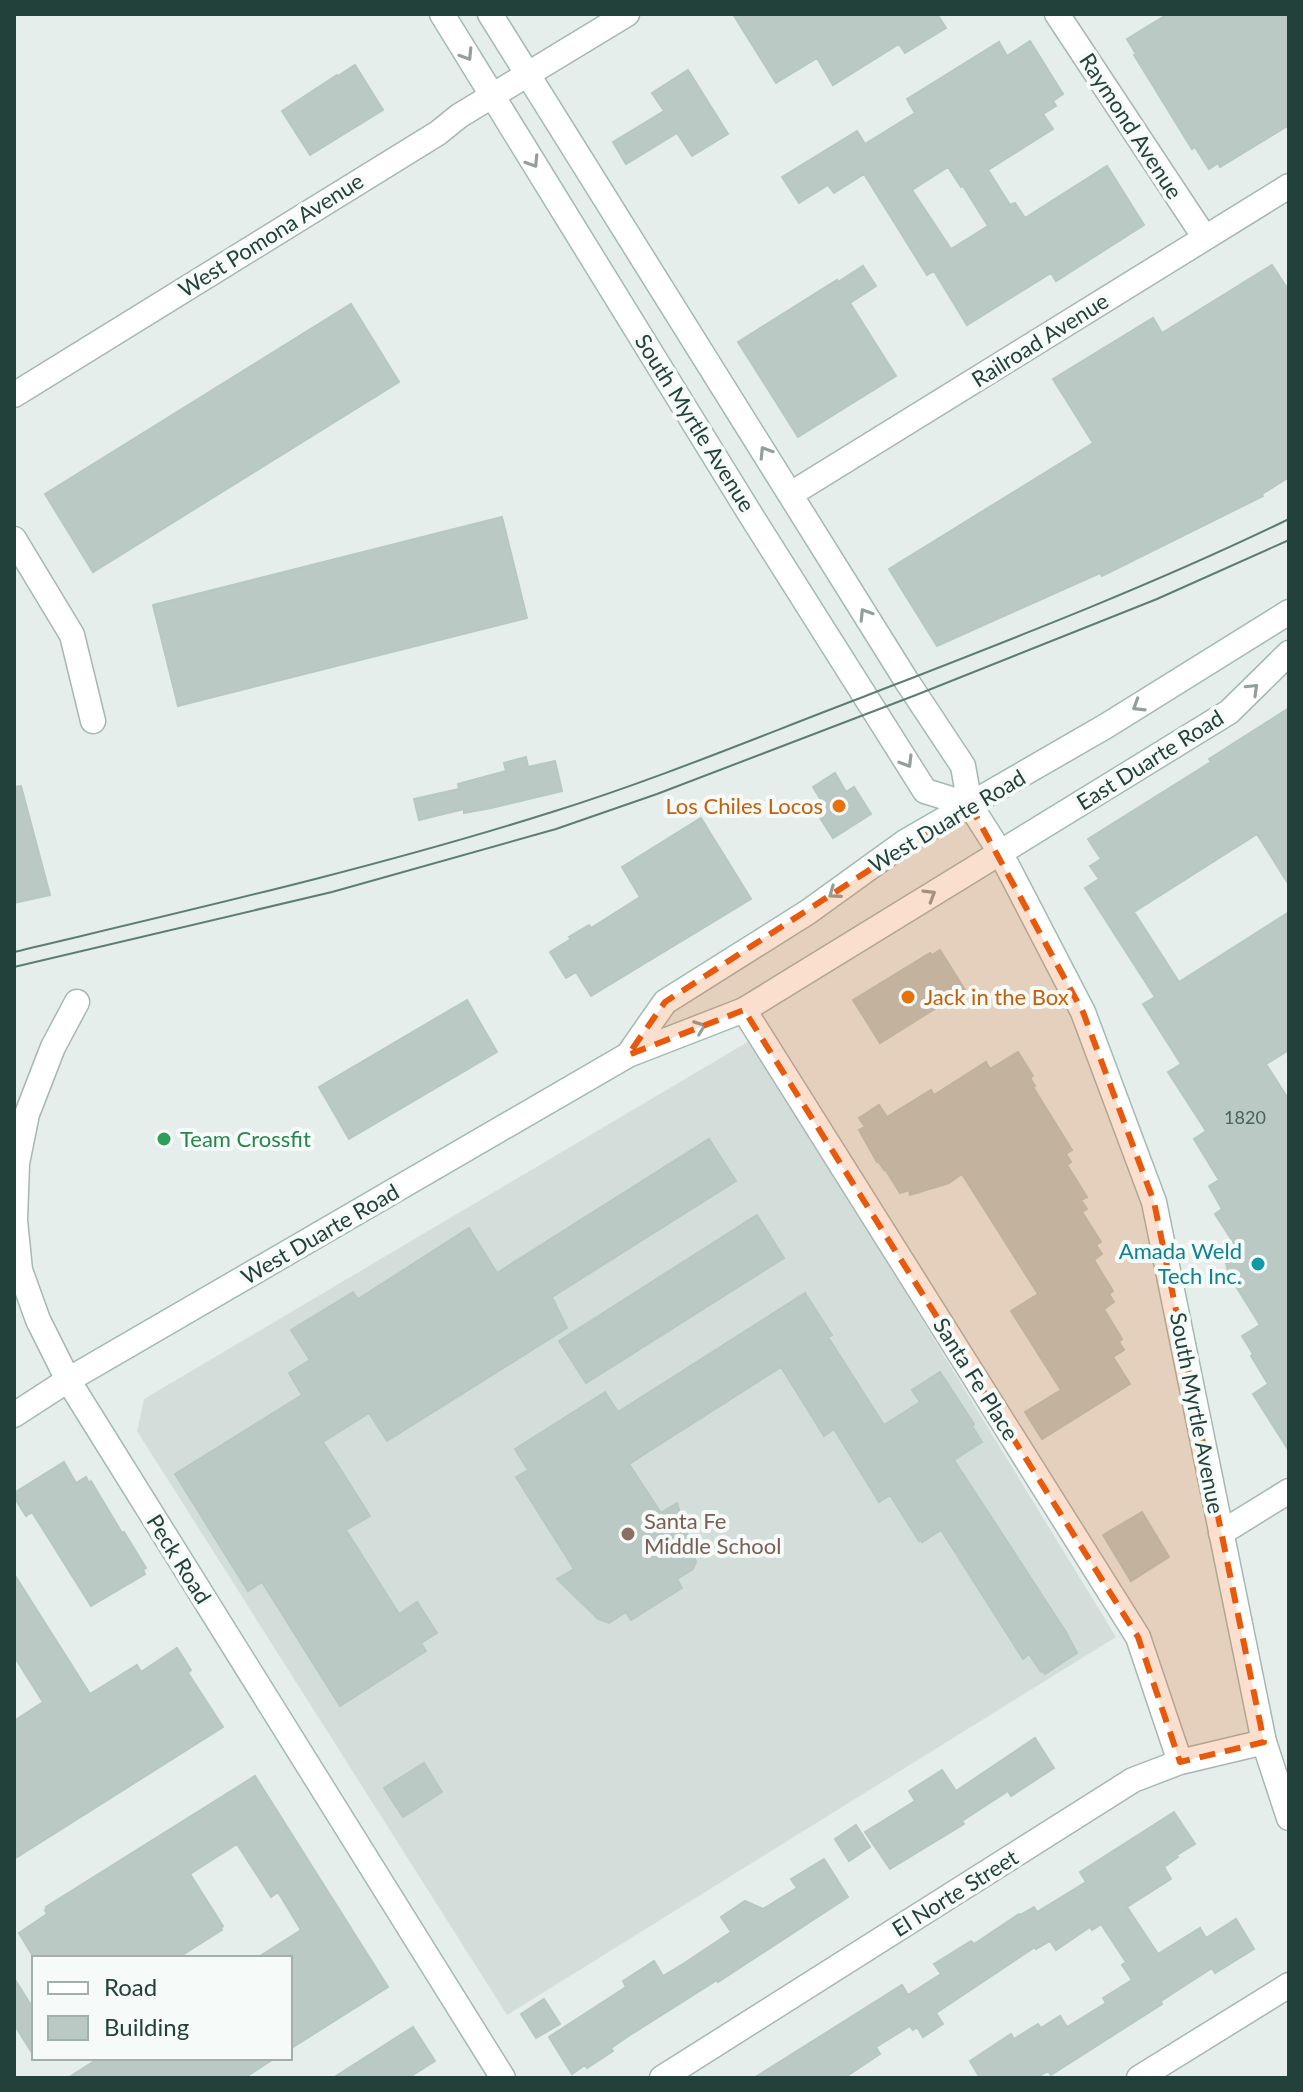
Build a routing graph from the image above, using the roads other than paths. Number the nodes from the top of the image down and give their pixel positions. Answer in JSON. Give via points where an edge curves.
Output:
{"nodes":[{"id":1,"x":442,"y":14,"type":"edge"},
{"id":2,"x":490,"y":14,"type":"edge"},
{"id":3,"x":627,"y":14,"type":"edge"},
{"id":4,"x":1057,"y":14,"type":"edge"},
{"id":5,"x":527,"y":76,"type":"junction"},
{"id":6,"x":493,"y":96,"type":"junction"},
{"id":7,"x":1289,"y":186,"type":"edge"},
{"id":8,"x":1205,"y":238,"type":"junction"},
{"id":9,"x":14,"y":395,"type":"edge"},
{"id":10,"x":791,"y":494,"type":"junction"},
{"id":11,"x":14,"y":539,"type":"edge"},
{"id":12,"x":1289,"y":612,"type":"edge"},
{"id":13,"x":1289,"y":653,"type":"edge"},
{"id":14,"x":93,"y":721,"type":"dead end"},
{"id":15,"x":970,"y":805,"type":"junction"},
{"id":16,"x":1000,"y":852,"type":"junction"},
{"id":17,"x":77,"y":1002,"type":"dead end"},
{"id":18,"x":744,"y":1010,"type":"junction"},
{"id":19,"x":628,"y":1055,"type":"junction"},
{"id":20,"x":68,"y":1380,"type":"junction"},
{"id":21,"x":14,"y":1415,"type":"edge"},
{"id":22,"x":1289,"y":1491,"type":"edge"},
{"id":23,"x":1221,"y":1533,"type":"junction"},
{"id":24,"x":1264,"y":1742,"type":"junction"},
{"id":25,"x":1180,"y":1762,"type":"junction"},
{"id":26,"x":1289,"y":1818,"type":"edge"},
{"id":27,"x":1289,"y":1985,"type":"edge"},
{"id":28,"x":503,"y":2078,"type":"edge"},
{"id":29,"x":662,"y":2078,"type":"edge"},
{"id":30,"x":1139,"y":2078,"type":"edge"}],
"edges":[{"from":1,"to":6,"type":"street","name":"South Myrtle Avenue","one_way":true},
{"from":2,"to":5,"type":"street","name":"South Myrtle Avenue"},
{"from":3,"to":5,"type":"street","name":"West Pomona Avenue"},
{"from":4,"to":8,"type":"street","name":"Raymond Avenue"},
{"from":5,"to":6,"type":"street","name":"West Pomona Avenue"},
{"from":10,"to":5,"type":"street","name":"South Myrtle Avenue","one_way":true},
{"from":6,"to":9,"type":"street","name":"West Pomona Avenue"},
{"from":6,"to":15,"type":"street","name":"South Myrtle Avenue","one_way":true,"via":[[925,791]]},
{"from":7,"to":8,"type":"street","name":"Railroad Avenue"},
{"from":8,"to":10,"type":"street","name":"Railroad Avenue"},
{"from":15,"to":10,"type":"street","name":"South Myrtle Avenue","one_way":true,"via":[[963,766]]},
{"from":11,"to":14,"type":"street","via":[[72,635]]},
{"from":12,"to":15,"type":"street","name":"West Duarte Road","one_way":true},
{"from":16,"to":13,"type":"street","name":"East Duarte Road","one_way":true,"via":[[1229,712]]},
{"from":15,"to":16,"type":"street","name":"South Myrtle Avenue"},
{"from":15,"to":19,"type":"street","name":"West Duarte Road","one_way":true,"via":[[905,842],[808,912],[665,1002]]},
{"from":18,"to":16,"type":"street","name":"West Duarte Road","one_way":true},
{"from":16,"to":23,"type":"street","name":"South Myrtle Avenue","via":[[1083,1012],[1154,1202]]},
{"from":17,"to":20,"type":"street","name":"Peck Road","via":[[27,1114],[17,1163],[15,1220],[20,1270]]},
{"from":19,"to":18,"type":"street","name":"West Duarte Road","one_way":true},
{"from":18,"to":25,"type":"street","name":"Santa Fe Place","via":[[1138,1637]]},
{"from":19,"to":20,"type":"street","name":"West Duarte Road"},
{"from":20,"to":21,"type":"street","name":"West Duarte Road"},
{"from":20,"to":28,"type":"street","name":"Peck Road"},
{"from":22,"to":23,"type":"street"},
{"from":23,"to":24,"type":"street","name":"South Myrtle Avenue"},
{"from":24,"to":25,"type":"street","name":"El Norte Street"},
{"from":24,"to":26,"type":"street","name":"South Myrtle Avenue"},
{"from":25,"to":29,"type":"street","name":"El Norte Street","via":[[1133,1780]]},
{"from":27,"to":30,"type":"street"}]}
